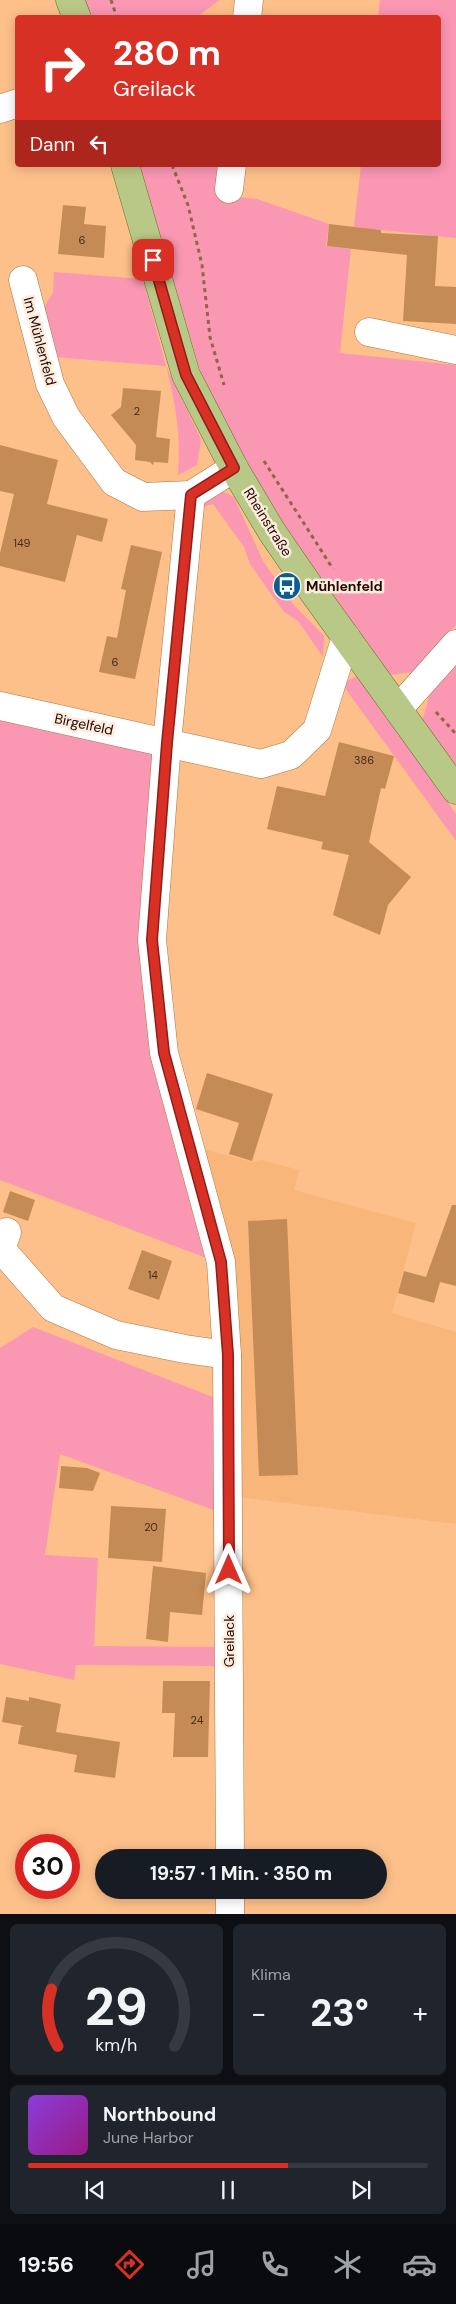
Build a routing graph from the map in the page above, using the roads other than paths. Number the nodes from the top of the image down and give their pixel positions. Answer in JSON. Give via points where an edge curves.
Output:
{"nodes":[{"id":1,"x":70,"y":0,"type":"edge"},
{"id":2,"x":76,"y":15,"type":"edge"},
{"id":3,"x":15,"y":103,"type":"edge"},
{"id":4,"x":0,"y":109,"type":"edge"},
{"id":5,"x":126,"y":167,"type":"edge"},
{"id":6,"x":23,"y":280,"type":"dead end"},
{"id":7,"x":370,"y":332,"type":"dead end"},
{"id":8,"x":456,"y":350,"type":"edge"},
{"id":9,"x":234,"y":468,"type":"junction"},
{"id":10,"x":191,"y":495,"type":"junction"},
{"id":11,"x":346,"y":637,"type":"junction"},
{"id":12,"x":456,"y":644,"type":"edge"},
{"id":13,"x":0,"y":706,"type":"edge"},
{"id":14,"x":398,"y":709,"type":"junction"},
{"id":15,"x":167,"y":743,"type":"junction"},
{"id":16,"x":456,"y":790,"type":"edge"},
{"id":17,"x":7,"y":1232,"type":"dead end"},
{"id":18,"x":228,"y":1355,"type":"junction"},
{"id":19,"x":230,"y":1849,"type":"edge"},
{"id":20,"x":230,"y":1899,"type":"edge"},
{"id":21,"x":230,"y":1914,"type":"edge"}],
"edges":[{"from":1,"to":2,"type":"main road"},
{"from":3,"to":4,"type":"street"},
{"from":5,"to":9,"type":"main road","name":"Rheinstraße","via":[[186,375]]},
{"from":6,"to":10,"type":"street","name":"Im Mühlenfeld","via":[[50,384],[66,416],[114,482],[143,497]]},
{"from":7,"to":8,"type":"street"},
{"from":9,"to":10,"type":"street"},
{"from":9,"to":11,"type":"main road","name":"Rheinstraße","via":[[272,532]]},
{"from":10,"to":15,"type":"street","name":"Greilack"},
{"from":11,"to":14,"type":"main road","name":"Rheinstraße"},
{"from":11,"to":15,"type":"street","name":"Birgelfeld","via":[[317,730],[291,755],[261,764]]},
{"from":12,"to":14,"type":"street"},
{"from":13,"to":15,"type":"street","name":"Birgelfeld"},
{"from":14,"to":16,"type":"main road","name":"Rheinstraße"},
{"from":15,"to":18,"type":"street","name":"Greilack","via":[[152,940],[164,1053],[221,1262]]},
{"from":17,"to":18,"type":"street","via":[[1,1249],[53,1308],[116,1335]]},
{"from":18,"to":19,"type":"street","name":"Greilack"},
{"from":20,"to":21,"type":"street"}]}
